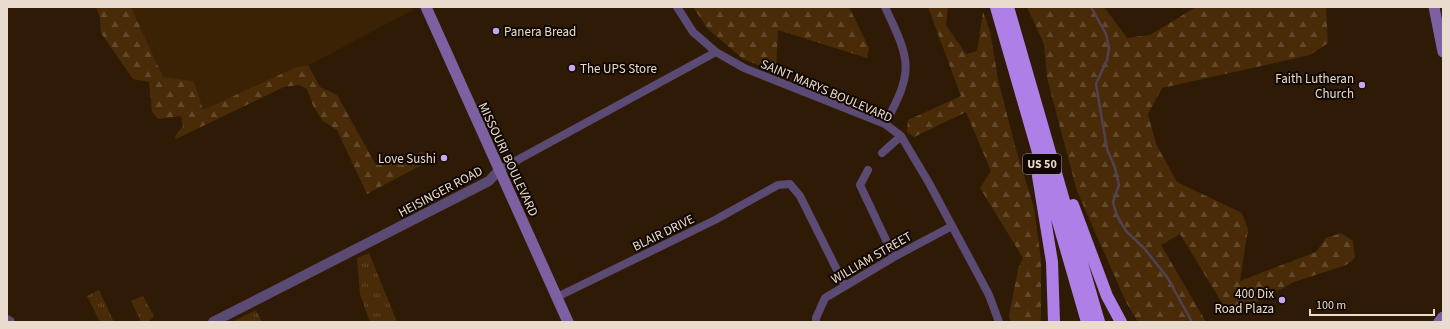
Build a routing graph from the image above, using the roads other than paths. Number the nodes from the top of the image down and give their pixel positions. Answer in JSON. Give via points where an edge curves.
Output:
{"nodes":[{"id":1,"x":426,"y":7,"type":"edge"},
{"id":2,"x":677,"y":7,"type":"edge"},
{"id":3,"x":885,"y":7,"type":"edge"},
{"id":4,"x":996,"y":7,"type":"edge"},
{"id":5,"x":1008,"y":7,"type":"edge"},
{"id":6,"x":1434,"y":7,"type":"edge"},
{"id":7,"x":716,"y":52,"type":"junction"},
{"id":8,"x":1443,"y":52,"type":"edge"},
{"id":9,"x":1028,"y":114,"type":"junction"},
{"id":10,"x":885,"y":124,"type":"junction"},
{"id":11,"x":1044,"y":130,"type":"junction"},
{"id":12,"x":901,"y":136,"type":"junction"},
{"id":13,"x":882,"y":153,"type":"dead end"},
{"id":14,"x":499,"y":170,"type":"junction"},
{"id":15,"x":868,"y":170,"type":"dead end"},
{"id":16,"x":952,"y":226,"type":"junction"},
{"id":17,"x":894,"y":257,"type":"junction"},
{"id":18,"x":845,"y":286,"type":"junction"},
{"id":19,"x":557,"y":298,"type":"junction"},
{"id":20,"x":1443,"y":317,"type":"edge"},
{"id":21,"x":7,"y":320,"type":"edge"},
{"id":22,"x":1443,"y":320,"type":"edge"},
{"id":23,"x":10,"y":322,"type":"edge"},
{"id":24,"x":213,"y":322,"type":"edge"},
{"id":25,"x":568,"y":322,"type":"edge"},
{"id":26,"x":816,"y":322,"type":"edge"},
{"id":27,"x":999,"y":322,"type":"edge"},
{"id":28,"x":1054,"y":322,"type":"edge"},
{"id":29,"x":1086,"y":322,"type":"edge"},
{"id":30,"x":1099,"y":322,"type":"edge"},
{"id":31,"x":1121,"y":322,"type":"edge"},
{"id":32,"x":1439,"y":322,"type":"edge"}],
"edges":[{"from":1,"to":14,"type":"main road","name":"MISSOURI BOULEVARD"},
{"from":2,"to":7,"type":"street","name":"SAINT MARYS BOULEVARD","via":[[693,32]]},
{"from":3,"to":10,"type":"street","via":[[900,39],[907,62],[907,74],[900,97]]},
{"from":4,"to":9,"type":"highway","number":"US 50"},
{"from":5,"to":11,"type":"highway","number":"US 50"},
{"from":6,"to":8,"type":"main road"},
{"from":7,"to":10,"type":"street","name":"SAINT MARYS BOULEVARD","via":[[744,68]]},
{"from":7,"to":14,"type":"street","name":"HEISINGER ROAD"},
{"from":9,"to":28,"type":"highway","via":[[1052,262]]},
{"from":9,"to":29,"type":"highway","number":"US 50"},
{"from":10,"to":12,"type":"street","name":"SAINT MARYS BOULEVARD"},
{"from":11,"to":30,"type":"highway","number":"US 50"},
{"from":11,"to":31,"type":"highway","via":[[1107,296]]},
{"from":12,"to":13,"type":"street"},
{"from":12,"to":16,"type":"street","name":"SAINT MARYS BOULEVARD"},
{"from":14,"to":19,"type":"main road","name":"MISSOURI BOULEVARD"},
{"from":14,"to":24,"type":"street","name":"HEISINGER ROAD","via":[[489,180]]},
{"from":15,"to":17,"type":"street","via":[[860,186]]},
{"from":16,"to":17,"type":"street","name":"WILLIAM STREET"},
{"from":16,"to":27,"type":"street","name":"SAINT MARYS BOULEVARD","via":[[989,296]]},
{"from":17,"to":18,"type":"street","name":"WILLIAM STREET"},
{"from":18,"to":19,"type":"street","name":"BLAIR DRIVE","via":[[800,196],[790,184],[778,185],[715,220]]},
{"from":18,"to":26,"type":"street","name":"WILLIAM STREET","via":[[825,298]]},
{"from":19,"to":25,"type":"main road","name":"MISSOURI BOULEVARD"},
{"from":20,"to":32,"type":"main road"},
{"from":21,"to":23,"type":"street"},
{"from":22,"to":32,"type":"main road"}]}
